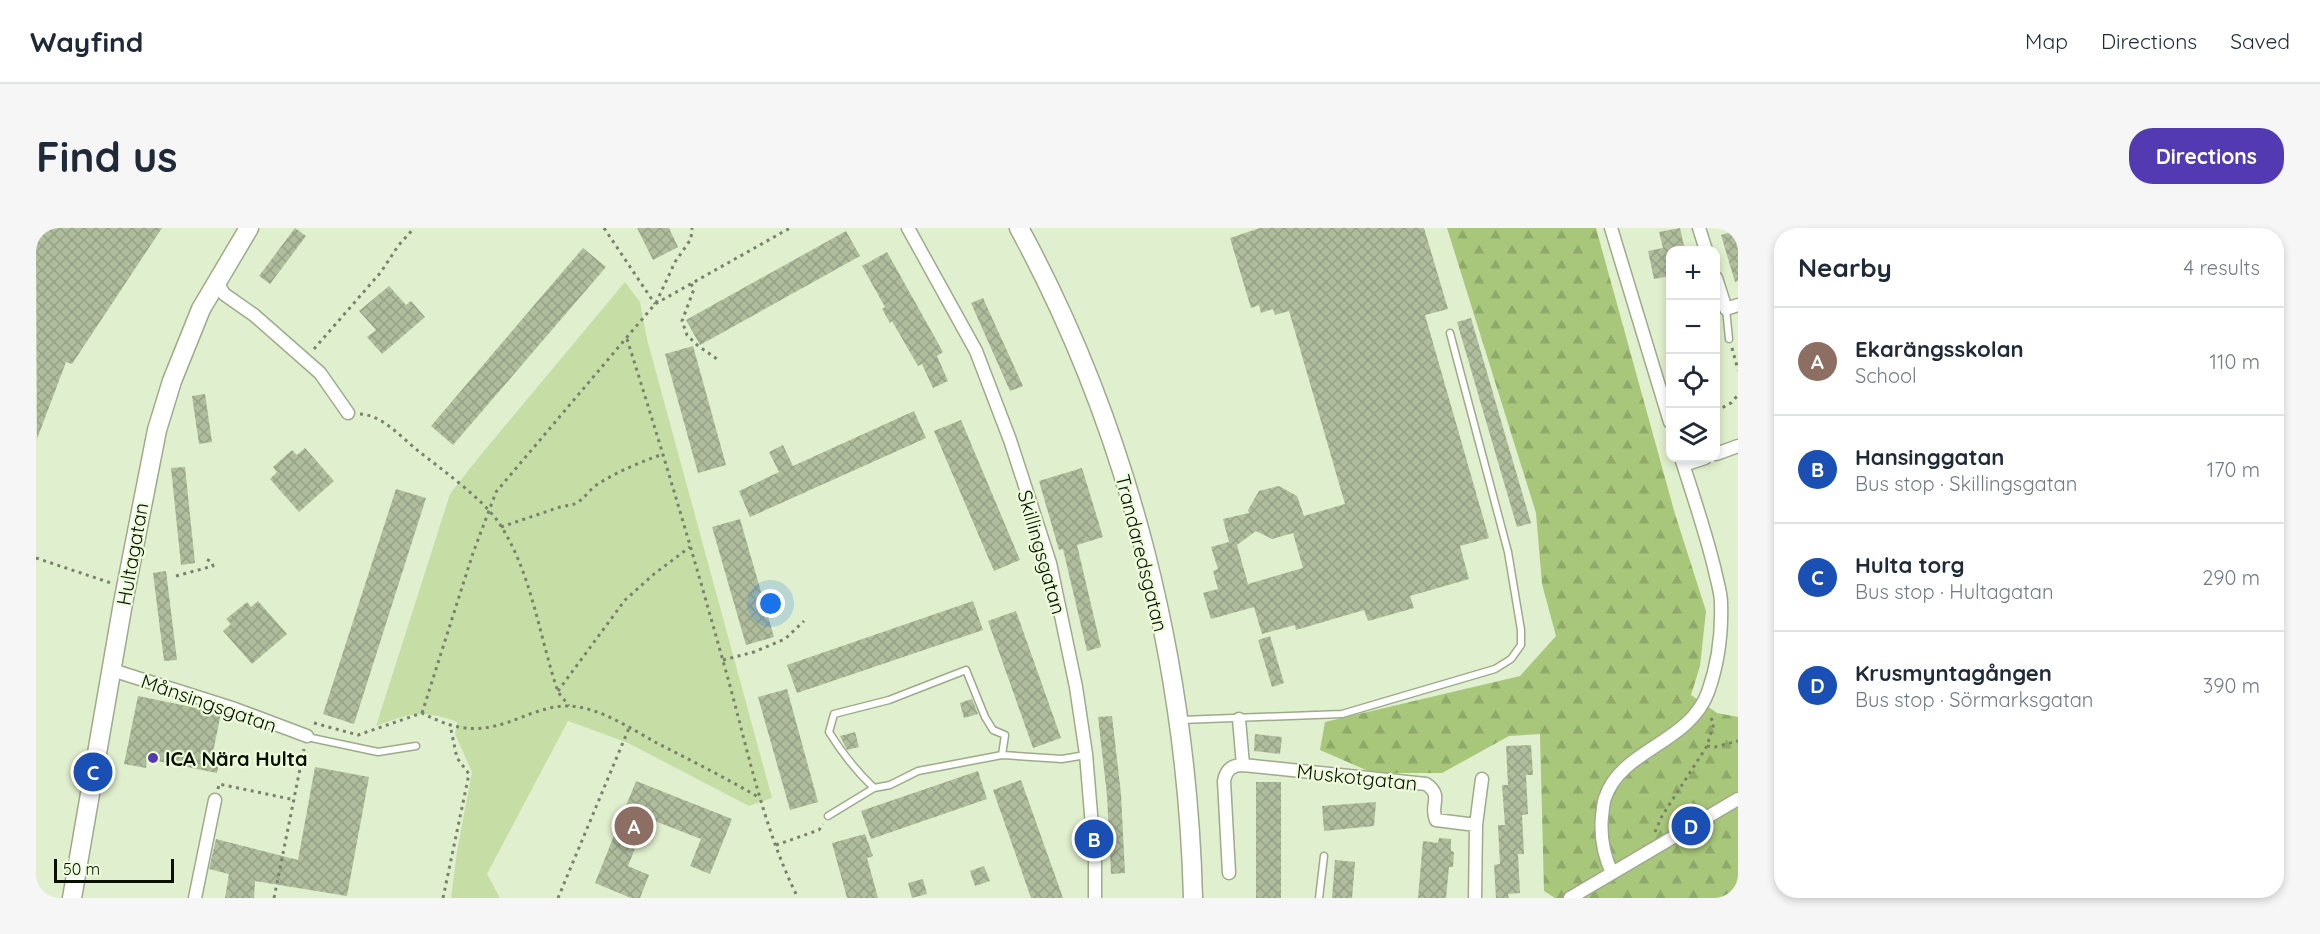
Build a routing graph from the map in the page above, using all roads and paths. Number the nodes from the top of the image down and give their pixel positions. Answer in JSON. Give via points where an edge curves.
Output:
{"nodes":[{"id":1,"x":249,"y":228,"type":"edge"},
{"id":2,"x":414,"y":228,"type":"edge"},
{"id":3,"x":604,"y":228,"type":"edge"},
{"id":4,"x":692,"y":228,"type":"edge"},
{"id":5,"x":790,"y":228,"type":"edge"},
{"id":6,"x":908,"y":228,"type":"edge"},
{"id":7,"x":1019,"y":228,"type":"edge"},
{"id":8,"x":1611,"y":228,"type":"edge"},
{"id":9,"x":1699,"y":228,"type":"edge"},
{"id":10,"x":1705,"y":246,"type":"edge"},
{"id":11,"x":216,"y":280,"type":"junction"},
{"id":12,"x":691,"y":284,"type":"junction"},
{"id":13,"x":1720,"y":285,"type":"edge"},
{"id":14,"x":656,"y":304,"type":"junction"},
{"id":15,"x":1732,"y":307,"type":"edge"},
{"id":16,"x":1450,"y":333,"type":"dead end"},
{"id":17,"x":627,"y":339,"type":"junction"},
{"id":18,"x":1729,"y":339,"type":"joint"},
{"id":19,"x":717,"y":359,"type":"dead end"},
{"id":20,"x":305,"y":360,"type":"junction"},
{"id":21,"x":1738,"y":370,"type":"edge"},
{"id":22,"x":1738,"y":395,"type":"edge"},
{"id":23,"x":1667,"y":408,"type":"edge"},
{"id":24,"x":1720,"y":409,"type":"edge"},
{"id":25,"x":348,"y":413,"type":"joint"},
{"id":26,"x":1738,"y":446,"type":"edge"},
{"id":27,"x":1720,"y":453,"type":"edge"},
{"id":28,"x":663,"y":454,"type":"junction"},
{"id":29,"x":1682,"y":462,"type":"edge"},
{"id":30,"x":489,"y":511,"type":"junction"},
{"id":31,"x":501,"y":528,"type":"junction"},
{"id":32,"x":690,"y":548,"type":"junction"},
{"id":33,"x":36,"y":558,"type":"edge"},
{"id":34,"x":204,"y":558,"type":"dead end"},
{"id":35,"x":176,"y":576,"type":"dead end"},
{"id":36,"x":123,"y":603,"type":"junction"},
{"id":37,"x":804,"y":621,"type":"dead end"},
{"id":38,"x":723,"y":660,"type":"junction"},
{"id":39,"x":112,"y":670,"type":"junction"},
{"id":40,"x":558,"y":692,"type":"junction"},
{"id":41,"x":569,"y":706,"type":"junction"},
{"id":42,"x":1702,"y":708,"type":"junction"},
{"id":43,"x":422,"y":713,"type":"junction"},
{"id":44,"x":1239,"y":719,"type":"junction"},
{"id":45,"x":1178,"y":720,"type":"junction"},
{"id":46,"x":450,"y":725,"type":"junction"},
{"id":47,"x":629,"y":728,"type":"junction"},
{"id":48,"x":307,"y":736,"type":"junction"},
{"id":49,"x":1738,"y":741,"type":"edge"},
{"id":50,"x":416,"y":746,"type":"dead end"},
{"id":51,"x":1707,"y":746,"type":"junction"},
{"id":52,"x":1086,"y":754,"type":"junction"},
{"id":53,"x":1002,"y":755,"type":"junction"},
{"id":54,"x":1243,"y":765,"type":"junction"},
{"id":55,"x":1482,"y":778,"type":"dead end"},
{"id":56,"x":874,"y":788,"type":"junction"},
{"id":57,"x":760,"y":798,"type":"junction"},
{"id":58,"x":1738,"y":799,"type":"edge"},
{"id":59,"x":215,"y":800,"type":"joint"},
{"id":60,"x":295,"y":800,"type":"junction"},
{"id":61,"x":828,"y":816,"type":"joint"},
{"id":62,"x":1476,"y":825,"type":"junction"},
{"id":63,"x":1660,"y":844,"type":"junction"},
{"id":64,"x":776,"y":845,"type":"junction"},
{"id":65,"x":1324,"y":856,"type":"dead end"},
{"id":66,"x":1229,"y":873,"type":"dead end"},
{"id":67,"x":1612,"y":873,"type":"junction"},
{"id":68,"x":72,"y":898,"type":"edge"},
{"id":69,"x":195,"y":898,"type":"edge"},
{"id":70,"x":274,"y":898,"type":"edge"},
{"id":71,"x":444,"y":898,"type":"edge"},
{"id":72,"x":558,"y":898,"type":"edge"},
{"id":73,"x":798,"y":898,"type":"edge"},
{"id":74,"x":1095,"y":898,"type":"edge"},
{"id":75,"x":1193,"y":898,"type":"edge"},
{"id":76,"x":1319,"y":898,"type":"edge"},
{"id":77,"x":1476,"y":898,"type":"edge"},
{"id":78,"x":1569,"y":898,"type":"edge"}],
"edges":[{"from":1,"to":11,"type":"street","name":"Hultagatan"},
{"from":2,"to":20,"type":"path"},
{"from":3,"to":14,"type":"path"},
{"from":4,"to":14,"type":"path","via":[[692,239],[675,262]]},
{"from":5,"to":12,"type":"path"},
{"from":6,"to":52,"type":"street","name":"Skillingsgatan","via":[[976,351],[1010,440],[1050,562]]},
{"from":7,"to":45,"type":"street","name":"Trandaredsgatan","via":[[1040,267],[1105,418],[1151,574]]},
{"from":8,"to":23,"type":"street"},
{"from":9,"to":10,"type":"street"},
{"from":11,"to":20,"type":"street","via":[[224,294]]},
{"from":11,"to":36,"type":"street","name":"Hultagatan","via":[[190,335],[157,430]]},
{"from":12,"to":14,"type":"path"},
{"from":12,"to":19,"type":"path","via":[[694,289],[682,321],[697,345]]},
{"from":13,"to":15,"type":"street"},
{"from":14,"to":17,"type":"path"},
{"from":15,"to":18,"type":"lane"},
{"from":16,"to":44,"type":"lane","via":[[1508,552],[1521,645],[1511,659],[1495,669],[1363,710]]},
{"from":17,"to":28,"type":"path"},
{"from":17,"to":30,"type":"path","via":[[509,475],[496,492]]},
{"from":18,"to":21,"type":"path"},
{"from":20,"to":25,"type":"street","via":[[320,373]]},
{"from":22,"to":24,"type":"path"},
{"from":25,"to":30,"type":"path","via":[[372,414]]},
{"from":26,"to":27,"type":"street"},
{"from":28,"to":31,"type":"path","via":[[595,485],[580,503]]},
{"from":28,"to":32,"type":"path"},
{"from":29,"to":42,"type":"street","via":[[1709,546],[1721,600],[1719,650]]},
{"from":30,"to":31,"type":"path"},
{"from":30,"to":43,"type":"path"},
{"from":31,"to":40,"type":"path","via":[[524,578]]},
{"from":32,"to":38,"type":"path"},
{"from":32,"to":40,"type":"path","via":[[626,600]]},
{"from":33,"to":36,"type":"path","via":[[112,584],[112,601]]},
{"from":34,"to":35,"type":"path","via":[[213,567]]},
{"from":36,"to":39,"type":"street","name":"Hultagatan"},
{"from":37,"to":38,"type":"path","via":[[785,639]]},
{"from":38,"to":57,"type":"path"},
{"from":39,"to":48,"type":"street","name":"Månsingsgatan"},
{"from":39,"to":68,"type":"street","name":"Hultagatan"},
{"from":40,"to":41,"type":"path"},
{"from":41,"to":46,"type":"path","via":[[542,710],[483,730]]},
{"from":41,"to":47,"type":"path","via":[[593,710]]},
{"from":42,"to":51,"type":"path","via":[[1714,723]]},
{"from":42,"to":67,"type":"street","via":[[1670,738],[1632,762],[1616,778],[1605,798],[1601,829],[1605,858]]},
{"from":43,"to":46,"type":"path"},
{"from":43,"to":48,"type":"path","via":[[358,735],[310,723]]},
{"from":44,"to":45,"type":"lane"},
{"from":44,"to":54,"type":"street"},
{"from":45,"to":75,"type":"street","name":"Trandaredsgatan"},
{"from":46,"to":71,"type":"path","via":[[457,758],[469,774]]},
{"from":47,"to":57,"type":"path"},
{"from":47,"to":72,"type":"path"},
{"from":48,"to":50,"type":"lane","via":[[378,752]]},
{"from":48,"to":60,"type":"path"},
{"from":49,"to":51,"type":"path"},
{"from":51,"to":63,"type":"path","via":[[1662,816],[1655,833]]},
{"from":52,"to":53,"type":"lane","via":[[1062,759]]},
{"from":52,"to":74,"type":"street","name":"Skillingsgatan"},
{"from":53,"to":56,"type":"lane","via":[[918,771]]},
{"from":53,"to":56,"type":"lane","via":[[1005,735],[993,730],[985,717],[966,670],[889,700],[834,714],[829,732],[846,758]]},
{"from":54,"to":62,"type":"street","name":"Muskotgatan","via":[[1426,784],[1435,794],[1436,820]]},
{"from":54,"to":66,"type":"street","via":[[1230,768],[1224,781]]},
{"from":55,"to":62,"type":"street"},
{"from":56,"to":61,"type":"lane"},
{"from":57,"to":64,"type":"path"},
{"from":58,"to":63,"type":"street"},
{"from":59,"to":60,"type":"path","via":[[219,784]]},
{"from":59,"to":69,"type":"street"},
{"from":60,"to":70,"type":"path"},
{"from":61,"to":64,"type":"path","via":[[819,830]]},
{"from":62,"to":77,"type":"street"},
{"from":63,"to":67,"type":"street"},
{"from":64,"to":73,"type":"path"},
{"from":65,"to":76,"type":"lane"},
{"from":67,"to":78,"type":"street"}]}
